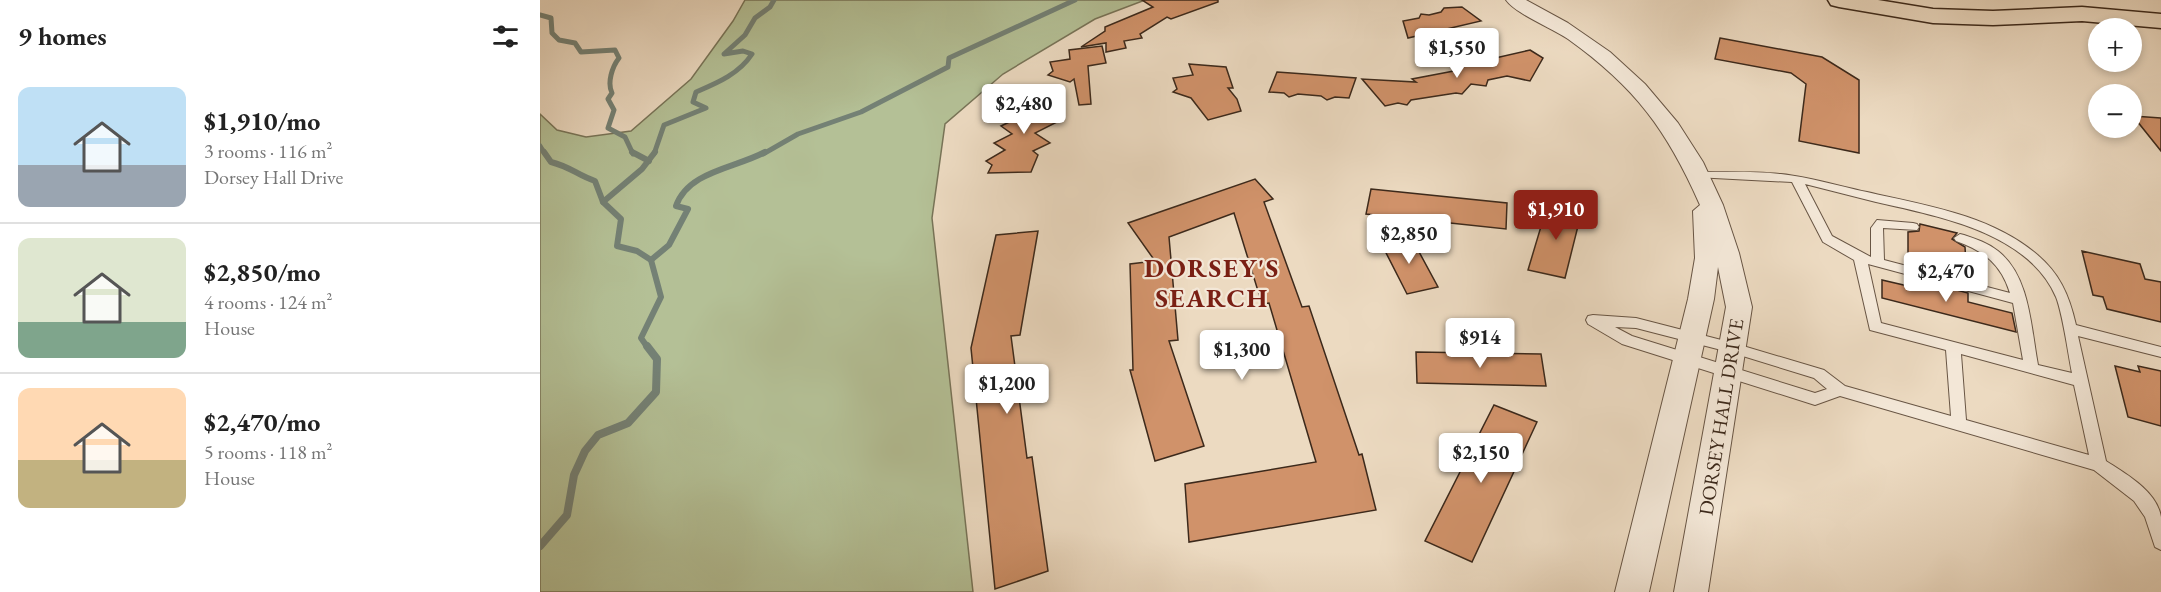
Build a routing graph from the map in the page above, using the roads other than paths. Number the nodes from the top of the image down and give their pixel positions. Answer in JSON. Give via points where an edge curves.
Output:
{"nodes":[{"id":1,"x":1514,"y":0,"type":"edge"},
{"id":2,"x":1839,"y":0,"type":"edge"},
{"id":3,"x":1911,"y":0,"type":"edge"},
{"id":4,"x":2023,"y":0,"type":"edge"},
{"id":5,"x":2161,"y":21,"type":"edge"},
{"id":6,"x":1699,"y":175,"type":"junction"},
{"id":7,"x":1796,"y":179,"type":"junction"},
{"id":8,"x":1913,"y":227,"type":"dead end"},
{"id":9,"x":1960,"y":238,"type":"dead end"},
{"id":10,"x":1860,"y":258,"type":"junction"},
{"id":11,"x":1878,"y":262,"type":"junction"},
{"id":12,"x":2019,"y":300,"type":"junction"},
{"id":13,"x":2071,"y":329,"type":"junction"},
{"id":14,"x":1953,"y":347,"type":"junction"},
{"id":15,"x":1690,"y":348,"type":"junction"},
{"id":16,"x":2161,"y":352,"type":"edge"},
{"id":17,"x":1731,"y":360,"type":"junction"},
{"id":18,"x":2032,"y":369,"type":"junction"},
{"id":19,"x":2079,"y":381,"type":"junction"},
{"id":20,"x":1840,"y":390,"type":"junction"},
{"id":21,"x":1959,"y":424,"type":"junction"},
{"id":22,"x":2099,"y":465,"type":"junction"},
{"id":23,"x":2161,"y":542,"type":"edge"},
{"id":24,"x":1632,"y":592,"type":"edge"},
{"id":25,"x":1691,"y":592,"type":"edge"}],
"edges":[{"from":1,"to":6,"type":"street","name":"DORSEY HALL DRIVE","via":[[1559,24],[1627,74],[1673,126]]},
{"from":2,"to":5,"type":"highway","via":[[1933,16],[2082,14]]},
{"from":3,"to":4,"type":"highway","via":[[1958,4]]},
{"from":6,"to":7,"type":"lane"},
{"from":6,"to":15,"type":"street","name":"DORSEY HALL DRIVE","via":[[1706,216],[1707,258]]},
{"from":6,"to":17,"type":"street","name":"DORSEY HALL DRIVE","via":[[1731,261],[1739,307]]},
{"from":7,"to":10,"type":"lane","via":[[1827,239]]},
{"from":7,"to":13,"type":"lane","via":[[1950,216],[2003,237],[2023,250],[2056,283]]},
{"from":8,"to":11,"type":"lane","via":[[1881,223],[1877,228]]},
{"from":9,"to":12,"type":"lane","via":[[1997,254],[2012,277]]},
{"from":10,"to":11,"type":"lane"},
{"from":10,"to":14,"type":"lane","via":[[1875,326]]},
{"from":11,"to":12,"type":"lane"},
{"from":12,"to":18,"type":"lane"},
{"from":13,"to":16,"type":"lane"},
{"from":13,"to":19,"type":"lane"},
{"from":14,"to":18,"type":"lane"},
{"from":14,"to":21,"type":"lane"},
{"from":15,"to":15,"type":"lane","via":[[1636,322],[1593,320],[1627,340]]},
{"from":15,"to":17,"type":"lane"},
{"from":15,"to":17,"type":"lane"},
{"from":15,"to":24,"type":"street","name":"DORSEY HALL DRIVE"},
{"from":17,"to":20,"type":"lane","via":[[1819,374]]},
{"from":17,"to":20,"type":"lane","via":[[1815,399]]},
{"from":17,"to":25,"type":"street","name":"DORSEY HALL DRIVE"},
{"from":18,"to":19,"type":"lane"},
{"from":19,"to":22,"type":"lane"},
{"from":20,"to":21,"type":"lane"},
{"from":21,"to":22,"type":"lane"},
{"from":22,"to":23,"type":"lane","via":[[2142,496],[2156,519]]}]}
